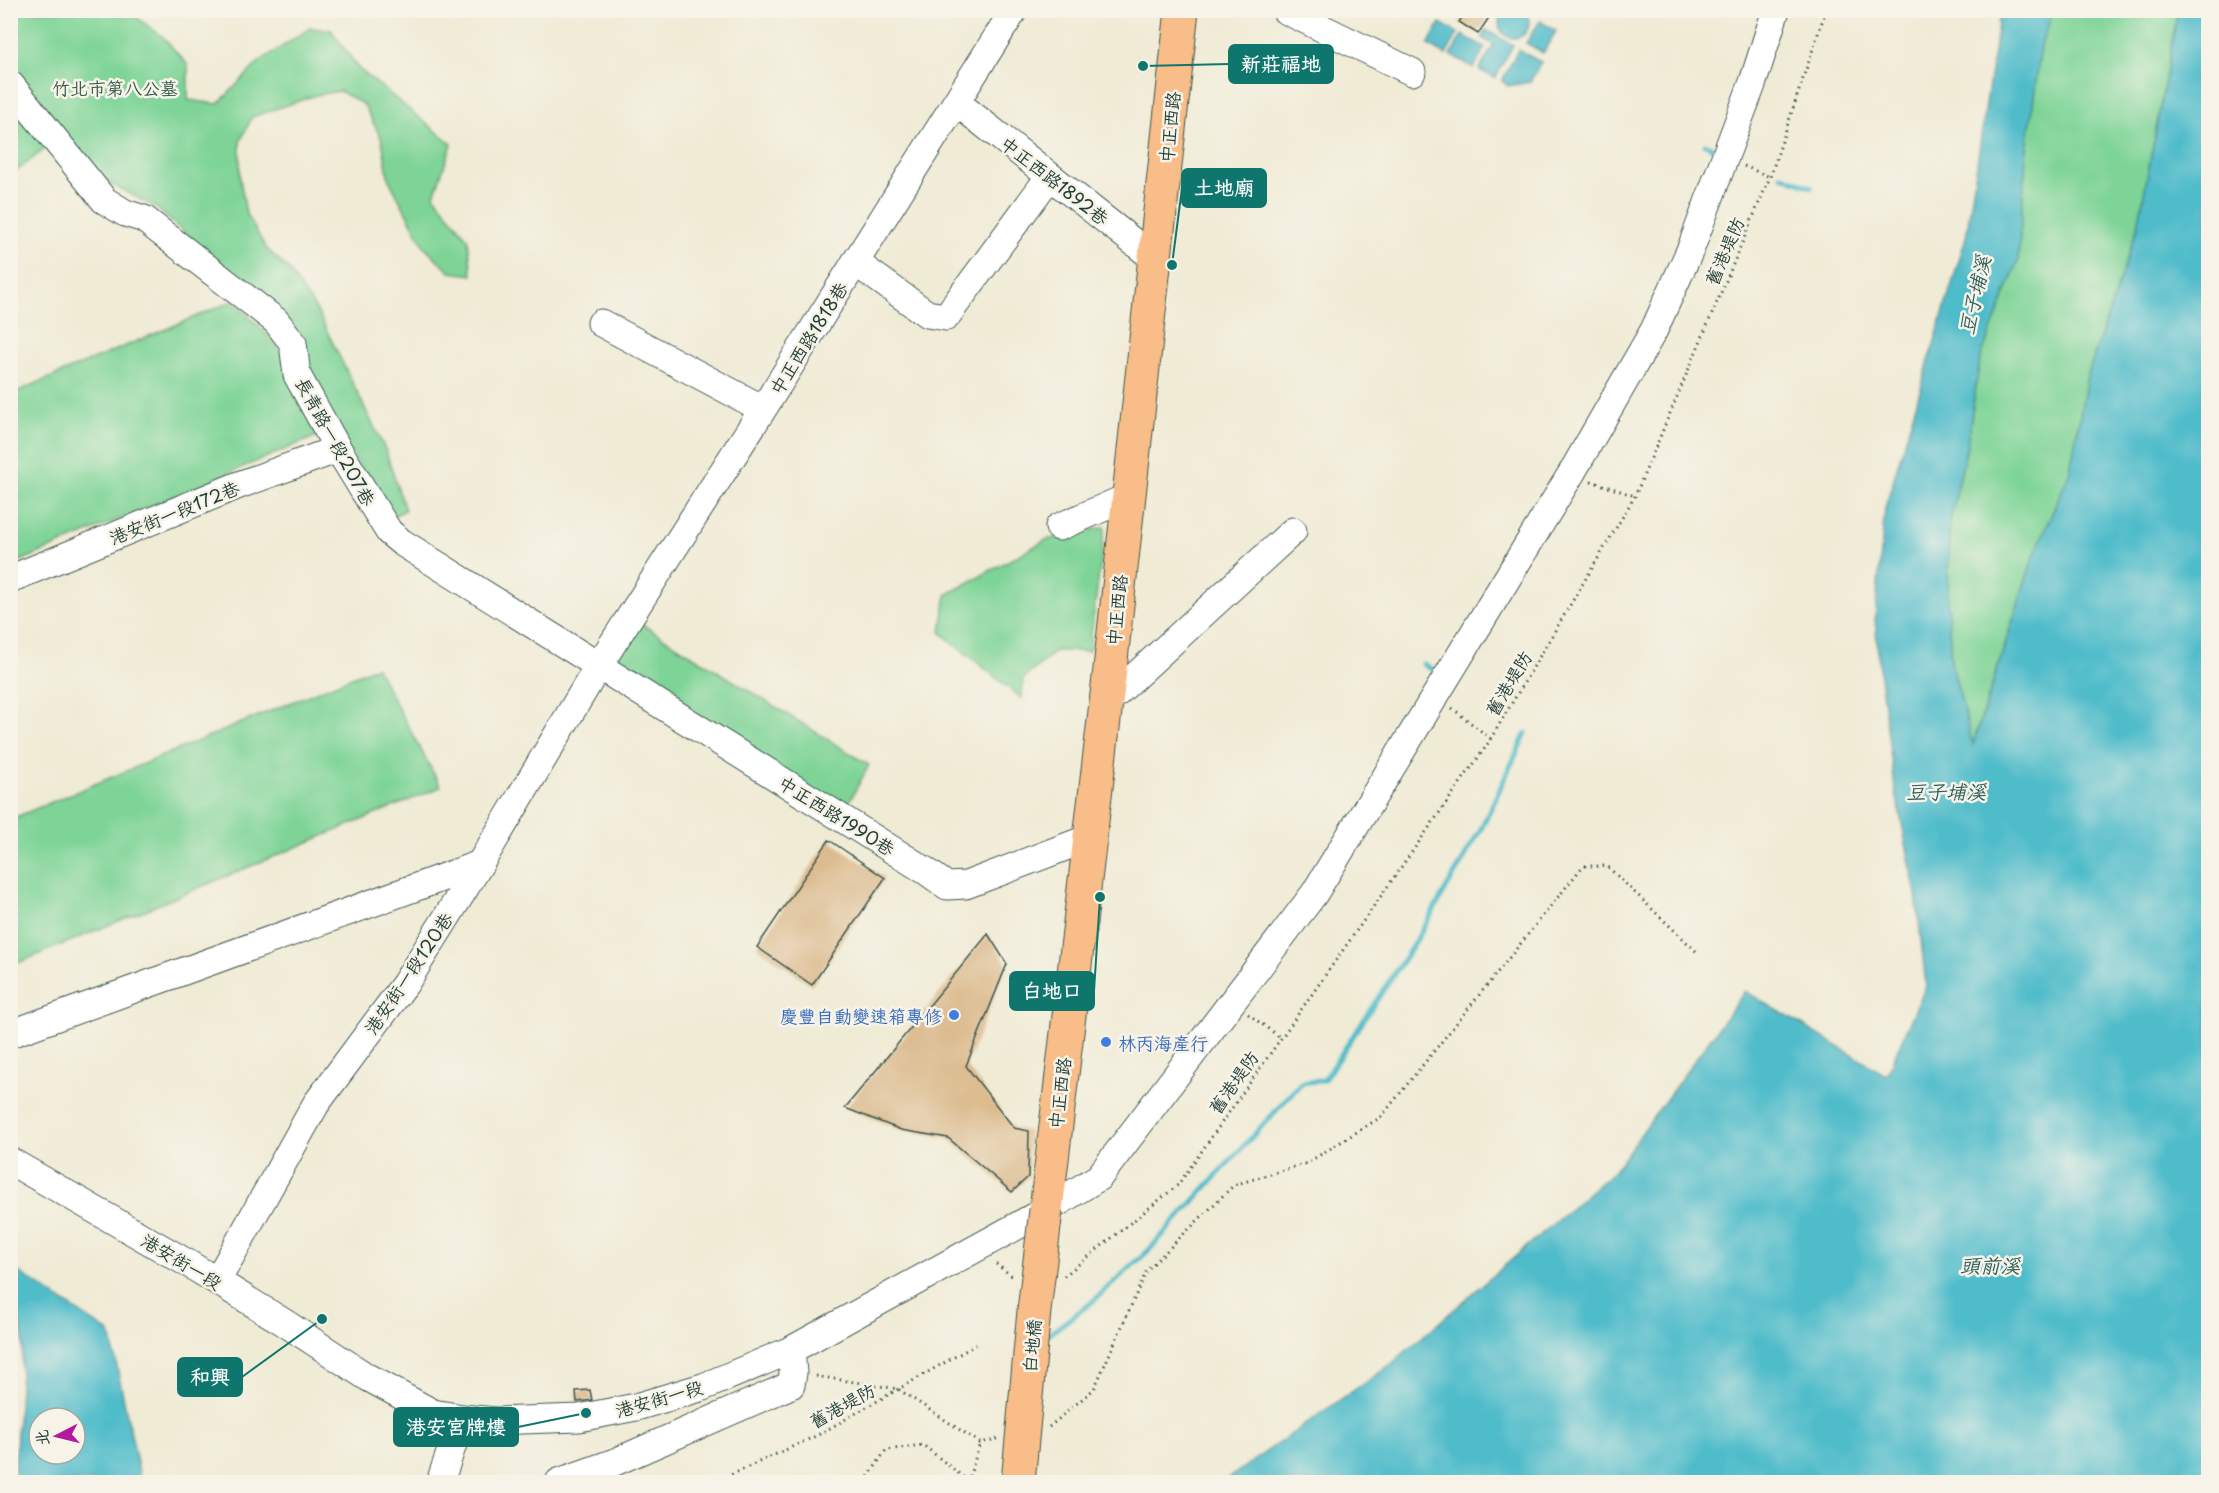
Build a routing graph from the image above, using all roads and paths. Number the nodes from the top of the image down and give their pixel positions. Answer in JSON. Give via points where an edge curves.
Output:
{"nodes":[{"id":1,"x":1014,"y":10,"type":"edge"},
{"id":2,"x":1182,"y":10,"type":"edge"},
{"id":3,"x":1285,"y":10,"type":"edge"},
{"id":4,"x":1776,"y":10,"type":"edge"},
{"id":5,"x":1826,"y":10,"type":"edge"},
{"id":6,"x":1412,"y":72,"type":"dead end"},
{"id":7,"x":10,"y":84,"type":"edge"},
{"id":8,"x":956,"y":102,"type":"junction"},
{"id":9,"x":1050,"y":176,"type":"junction"},
{"id":10,"x":1155,"y":258,"type":"junction"},
{"id":11,"x":855,"y":262,"type":"junction"},
{"id":12,"x":601,"y":323,"type":"dead end"},
{"id":13,"x":763,"y":409,"type":"junction"},
{"id":14,"x":338,"y":449,"type":"junction"},
{"id":15,"x":1571,"y":474,"type":"junction"},
{"id":16,"x":1635,"y":496,"type":"junction"},
{"id":17,"x":1128,"y":497,"type":"junction"},
{"id":18,"x":1059,"y":527,"type":"dead end"},
{"id":19,"x":1293,"y":531,"type":"dead end"},
{"id":20,"x":10,"y":579,"type":"edge"},
{"id":21,"x":599,"y":665,"type":"junction"},
{"id":22,"x":1436,"y":696,"type":"junction"},
{"id":23,"x":1105,"y":704,"type":"junction"},
{"id":24,"x":1491,"y":739,"type":"junction"},
{"id":25,"x":1089,"y":838,"type":"junction"},
{"id":26,"x":480,"y":864,"type":"junction"},
{"id":27,"x":1699,"y":954,"type":"dead end"},
{"id":28,"x":1232,"y":1003,"type":"junction"},
{"id":29,"x":10,"y":1034,"type":"edge"},
{"id":30,"x":1281,"y":1038,"type":"junction"},
{"id":31,"x":10,"y":1161,"type":"edge"},
{"id":32,"x":1046,"y":1209,"type":"junction"},
{"id":33,"x":1064,"y":1276,"type":"dead end"},
{"id":34,"x":217,"y":1281,"type":"junction"},
{"id":35,"x":977,"y":1344,"type":"dead end"},
{"id":36,"x":792,"y":1361,"type":"junction"},
{"id":37,"x":898,"y":1389,"type":"junction"},
{"id":38,"x":462,"y":1418,"type":"junction"},
{"id":39,"x":1041,"y":1429,"type":"dead end"},
{"id":40,"x":1001,"y":1438,"type":"dead end"},
{"id":41,"x":980,"y":1443,"type":"junction"},
{"id":42,"x":440,"y":1482,"type":"edge"},
{"id":43,"x":559,"y":1482,"type":"edge"},
{"id":44,"x":715,"y":1482,"type":"edge"},
{"id":45,"x":865,"y":1482,"type":"edge"},
{"id":46,"x":1018,"y":1482,"type":"edge"}],
"edges":[{"from":1,"to":8,"type":"street","name":"中正西路1818巷"},
{"from":2,"to":10,"type":"main road","name":"中正西路"},
{"from":3,"to":6,"type":"street"},
{"from":4,"to":15,"type":"street","name":"港安街一段","via":[[1691,248],[1654,330]]},
{"from":5,"to":16,"type":"path","name":"舊港堤防","via":[[1770,177]]},
{"from":7,"to":14,"type":"street","name":"長青路一段207巷","via":[[104,200],[144,219],[276,321],[293,344],[297,375]]},
{"from":8,"to":9,"type":"street","name":"中正西路1892巷"},
{"from":8,"to":11,"type":"street","name":"中正西路1818巷"},
{"from":9,"to":10,"type":"street","name":"中正西路1892巷"},
{"from":9,"to":11,"type":"street","via":[[946,317],[927,315]]},
{"from":10,"to":17,"type":"main road","name":"中正西路"},
{"from":11,"to":13,"type":"street","name":"中正西路1818巷"},
{"from":12,"to":13,"type":"street"},
{"from":13,"to":21,"type":"street","name":"中正西路1818巷"},
{"from":14,"to":20,"type":"street","name":"港安街一段172巷","via":[[239,485]]},
{"from":14,"to":21,"type":"street","name":"長青路一段207巷","via":[[389,532],[401,542]]},
{"from":15,"to":16,"type":"path"},
{"from":15,"to":22,"type":"street","name":"港安街一段"},
{"from":16,"to":24,"type":"path","name":"舊港堤防"},
{"from":17,"to":18,"type":"street"},
{"from":17,"to":23,"type":"main road","name":"中正西路"},
{"from":19,"to":23,"type":"street"},
{"from":21,"to":25,"type":"street","name":"中正西路1990巷","via":[[947,886],[966,885]]},
{"from":21,"to":26,"type":"street","name":"港安街一段120巷"},
{"from":22,"to":24,"type":"path"},
{"from":22,"to":28,"type":"street","name":"港安街一段","via":[[1314,894]]},
{"from":23,"to":25,"type":"main road","name":"中正西路"},
{"from":24,"to":30,"type":"path","name":"舊港堤防"},
{"from":25,"to":32,"type":"main road","name":"中正西路"},
{"from":26,"to":29,"type":"street"},
{"from":26,"to":34,"type":"street","name":"港安街一段120巷","via":[[405,984],[316,1104]]},
{"from":27,"to":39,"type":"path","via":[[1607,866],[1583,866],[1381,1117],[1307,1163],[1234,1185],[1147,1270],[1094,1389],[1051,1426]]},
{"from":28,"to":30,"type":"path"},
{"from":28,"to":32,"type":"street","name":"港安街一段","via":[[1099,1177]]},
{"from":30,"to":33,"type":"path","name":"舊港堤防","via":[[1178,1185]]},
{"from":31,"to":34,"type":"street","name":"港安街一段"},
{"from":32,"to":36,"type":"street","name":"港安街一段"},
{"from":32,"to":46,"type":"main road","name":"白地橋","bridge":true},
{"from":34,"to":38,"type":"street","name":"港安街一段","via":[[367,1377],[433,1413]]},
{"from":35,"to":37,"type":"path","name":"舊港堤防"},
{"from":36,"to":37,"type":"path"},
{"from":36,"to":38,"type":"street","name":"港安街一段","via":[[636,1407],[579,1418]]},
{"from":36,"to":43,"type":"street","via":[[791,1385],[615,1462]]},
{"from":37,"to":41,"type":"path"},
{"from":37,"to":44,"type":"path","name":"舊港堤防","via":[[818,1435]]},
{"from":38,"to":42,"type":"street"},
{"from":40,"to":41,"type":"path"},
{"from":41,"to":45,"type":"path","via":[[968,1481],[923,1445],[886,1450]]}]}
